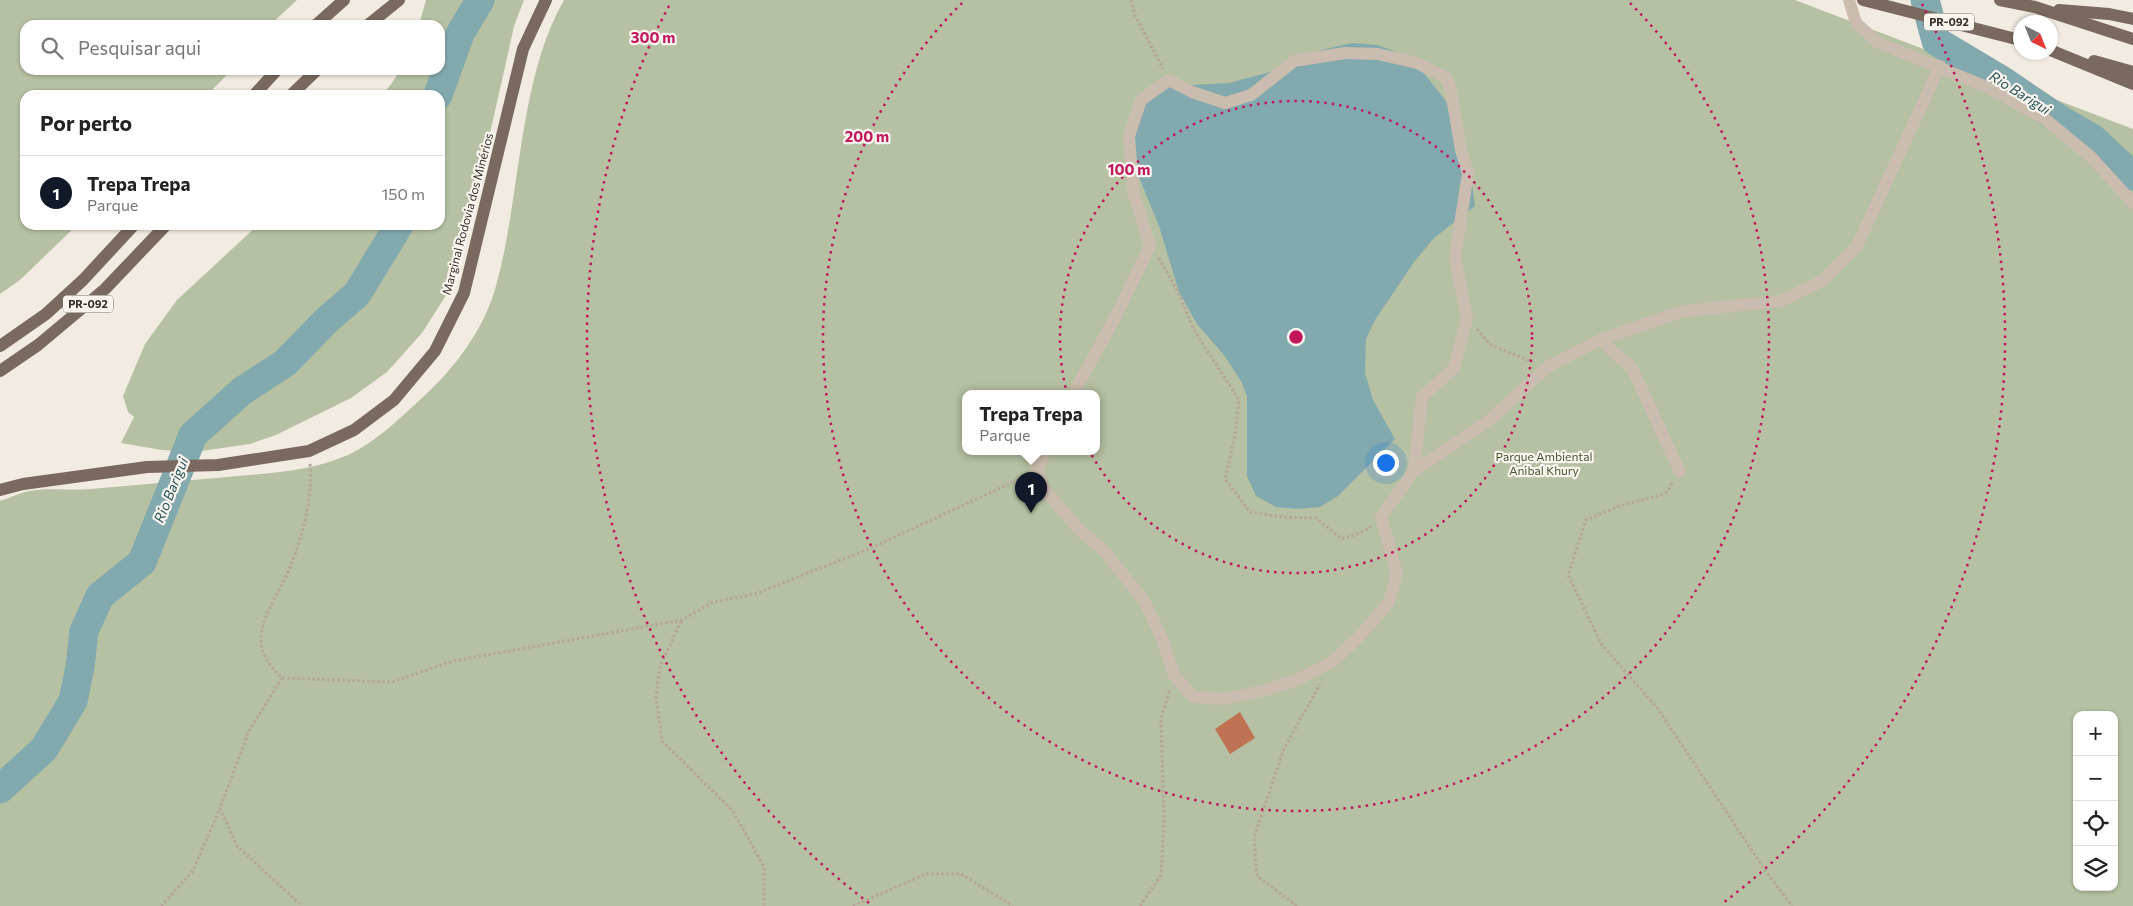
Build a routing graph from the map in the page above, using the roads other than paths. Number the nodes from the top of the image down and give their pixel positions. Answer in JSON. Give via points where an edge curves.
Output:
{"nodes":[{"id":1,"x":344,"y":0,"type":"edge"},
{"id":2,"x":399,"y":0,"type":"edge"},
{"id":3,"x":546,"y":0,"type":"edge"},
{"id":4,"x":1849,"y":0,"type":"edge"},
{"id":5,"x":1863,"y":0,"type":"edge"},
{"id":6,"x":2000,"y":0,"type":"edge"},
{"id":7,"x":2034,"y":4,"type":"edge"},
{"id":8,"x":2133,"y":19,"type":"edge"},
{"id":9,"x":322,"y":20,"type":"edge"},
{"id":10,"x":374,"y":20,"type":"edge"},
{"id":11,"x":2013,"y":38,"type":"edge"},
{"id":12,"x":2133,"y":39,"type":"edge"},
{"id":13,"x":2058,"y":51,"type":"edge"},
{"id":14,"x":2058,"y":52,"type":"edge"},
{"id":15,"x":1940,"y":66,"type":"junction"},
{"id":16,"x":2133,"y":72,"type":"edge"},
{"id":17,"x":272,"y":75,"type":"edge"},
{"id":18,"x":312,"y":75,"type":"edge"},
{"id":19,"x":2133,"y":84,"type":"edge"},
{"id":20,"x":259,"y":90,"type":"edge"},
{"id":21,"x":296,"y":90,"type":"edge"},
{"id":22,"x":2133,"y":204,"type":"edge"},
{"id":23,"x":129,"y":230,"type":"edge"},
{"id":24,"x":161,"y":230,"type":"edge"},
{"id":25,"x":1602,"y":339,"type":"junction"},
{"id":26,"x":0,"y":346,"type":"edge"},
{"id":27,"x":0,"y":372,"type":"edge"},
{"id":28,"x":1075,"y":390,"type":"edge"},
{"id":29,"x":1044,"y":455,"type":"edge"},
{"id":30,"x":1414,"y":471,"type":"junction"},
{"id":31,"x":1680,"y":472,"type":"road end"},
{"id":32,"x":0,"y":490,"type":"edge"}],
"edges":[{"from":1,"to":9,"type":"main road"},
{"from":2,"to":10,"type":"main road"},
{"from":3,"to":32,"type":"main road","name":"Marginal Rodovia dos Minérios","via":[[524,49],[464,293],[435,351],[394,400],[354,430],[309,451],[218,465],[147,467]]},
{"from":4,"to":15,"type":"street","via":[[1856,24],[1877,42]]},
{"from":5,"to":11,"type":"main road","number":"PR-092"},
{"from":6,"to":7,"type":"main road"},
{"from":7,"to":8,"type":"main road"},
{"from":7,"to":12,"type":"main road"},
{"from":13,"to":16,"type":"main road"},
{"from":14,"to":19,"type":"main road"},
{"from":15,"to":22,"type":"street","via":[[2045,119],[2092,157]]},
{"from":15,"to":25,"type":"street","via":[[1857,246],[1822,281],[1781,301],[1684,311]]},
{"from":17,"to":20,"type":"main road"},
{"from":18,"to":21,"type":"main road"},
{"from":23,"to":26,"type":"main road","number":"PR-092","via":[[52,308]]},
{"from":24,"to":27,"type":"main road","number":"PR-092","via":[[105,289]]},
{"from":25,"to":30,"type":"street","via":[[1547,367],[1491,419]]},
{"from":25,"to":31,"type":"street","via":[[1632,368]]},
{"from":28,"to":30,"type":"street","via":[[1150,246],[1133,191],[1129,136],[1141,100],[1169,80],[1225,103],[1252,95],[1294,60],[1345,53],[1378,54],[1417,64],[1447,78],[1468,173],[1455,257],[1467,318],[1454,368],[1422,398]]},
{"from":29,"to":30,"type":"street","via":[[1037,470],[1045,491],[1105,552],[1145,602],[1162,638],[1174,675],[1193,697],[1224,699],[1297,680],[1332,662],[1359,637],[1388,602],[1397,573],[1381,517]]}]}
